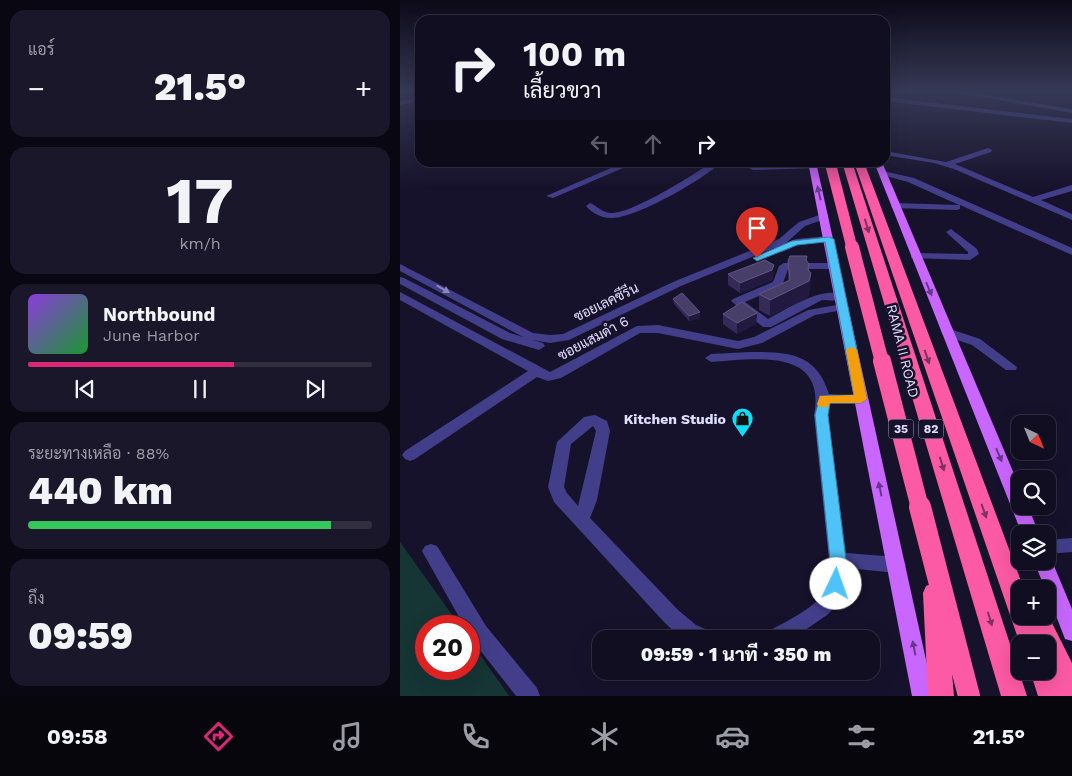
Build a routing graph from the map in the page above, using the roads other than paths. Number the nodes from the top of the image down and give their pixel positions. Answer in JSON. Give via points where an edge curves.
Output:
{"nodes":[{"id":1,"x":988,"y":150,"type":"dead end"},
{"id":2,"x":890,"y":154,"type":"edge"},
{"id":3,"x":947,"y":164,"type":"junction"},
{"id":4,"x":621,"y":167,"type":"edge"},
{"id":5,"x":710,"y":167,"type":"edge"},
{"id":6,"x":767,"y":167,"type":"edge"},
{"id":7,"x":822,"y":167,"type":"edge"},
{"id":8,"x":823,"y":167,"type":"edge"},
{"id":9,"x":823,"y":167,"type":"edge"},
{"id":10,"x":849,"y":167,"type":"edge"},
{"id":11,"x":861,"y":167,"type":"edge"},
{"id":12,"x":753,"y":168,"type":"dead end"},
{"id":13,"x":880,"y":168,"type":"edge"},
{"id":14,"x":1070,"y":190,"type":"edge"},
{"id":15,"x":550,"y":196,"type":"dead end"},
{"id":16,"x":1032,"y":200,"type":"junction"},
{"id":17,"x":590,"y":206,"type":"dead end"},
{"id":18,"x":895,"y":206,"type":"junction"},
{"id":19,"x":957,"y":207,"type":"dead end"},
{"id":20,"x":825,"y":216,"type":"junction"},
{"id":21,"x":1072,"y":217,"type":"edge"},
{"id":22,"x":951,"y":232,"type":"dead end"},
{"id":23,"x":829,"y":239,"type":"junction"},
{"id":24,"x":1072,"y":252,"type":"edge"},
{"id":25,"x":916,"y":256,"type":"junction"},
{"id":26,"x":834,"y":266,"type":"junction"},
{"id":27,"x":400,"y":267,"type":"edge"},
{"id":28,"x":400,"y":280,"type":"edge"},
{"id":29,"x":680,"y":286,"type":"junction"},
{"id":30,"x":400,"y":295,"type":"edge"},
{"id":31,"x":842,"y":303,"type":"junction"},
{"id":32,"x":510,"y":332,"type":"junction"},
{"id":33,"x":947,"y":332,"type":"junction"},
{"id":34,"x":711,"y":358,"type":"dead end"},
{"id":35,"x":1011,"y":367,"type":"dead end"},
{"id":36,"x":536,"y":371,"type":"junction"},
{"id":37,"x":824,"y":399,"type":"junction"},
{"id":38,"x":861,"y":399,"type":"junction"},
{"id":39,"x":410,"y":455,"type":"dead end"},
{"id":40,"x":581,"y":520,"type":"junction"},
{"id":41,"x":1027,"y":525,"type":"edge"},
{"id":42,"x":1072,"y":545,"type":"edge"},
{"id":43,"x":1056,"y":546,"type":"edge"},
{"id":44,"x":932,"y":550,"type":"junction"},
{"id":45,"x":431,"y":551,"type":"dead end"},
{"id":46,"x":1000,"y":553,"type":"junction"},
{"id":47,"x":838,"y":560,"type":"junction"},
{"id":48,"x":897,"y":565,"type":"junction"},
{"id":49,"x":1047,"y":570,"type":"edge"},
{"id":50,"x":1015,"y":580,"type":"edge"},
{"id":51,"x":1011,"y":584,"type":"edge"},
{"id":52,"x":1040,"y":625,"type":"edge"},
{"id":53,"x":687,"y":630,"type":"edge"},
{"id":54,"x":789,"y":630,"type":"edge"},
{"id":55,"x":1072,"y":632,"type":"edge"},
{"id":56,"x":1045,"y":680,"type":"edge"},
{"id":57,"x":1072,"y":689,"type":"edge"},
{"id":58,"x":529,"y":696,"type":"edge"},
{"id":59,"x":924,"y":696,"type":"edge"},
{"id":60,"x":941,"y":696,"type":"edge"},
{"id":61,"x":970,"y":696,"type":"edge"},
{"id":62,"x":1014,"y":696,"type":"edge"},
{"id":63,"x":1051,"y":696,"type":"edge"}],
"edges":[{"from":1,"to":3,"type":"street"},
{"from":2,"to":3,"type":"street"},
{"from":3,"to":16,"type":"street"},
{"from":4,"to":15,"type":"street"},
{"from":5,"to":17,"type":"street","via":[[685,184],[621,214],[609,216]]},
{"from":6,"to":12,"type":"street"},
{"from":20,"to":7,"type":"main road","number":"35","one_way":true},
{"from":8,"to":44,"type":"highway","name":"RAMA II ROAD","number":"35"},
{"from":9,"to":61,"type":"highway","number":"82","bridge":true},
{"from":10,"to":62,"type":"highway","number":"82","one_way":true},
{"from":11,"to":46,"type":"highway","name":"RAMA II ROAD","one_way":true},
{"from":13,"to":18,"type":"main road"},
{"from":13,"to":24,"type":"street"},
{"from":14,"to":16,"type":"street"},
{"from":16,"to":21,"type":"street"},
{"from":18,"to":19,"type":"street"},
{"from":18,"to":25,"type":"main road"},
{"from":20,"to":23,"type":"main road","number":"35"},
{"from":20,"to":29,"type":"street","name":"ซอยเลคซีรีน","via":[[802,224],[782,240]]},
{"from":22,"to":25,"type":"street","via":[[974,254]]},
{"from":23,"to":26,"type":"main road","number":"35"},
{"from":23,"to":29,"type":"street","name":"ซอยเลคซีรีน","via":[[796,242]]},
{"from":25,"to":33,"type":"main road","one_way":true},
{"from":26,"to":31,"type":"main road","number":"35"},
{"from":26,"to":31,"type":"street","via":[[784,266],[778,284],[737,301],[767,324],[820,297]]},
{"from":27,"to":32,"type":"street","name":"ซอยเลคซีรีน","one_way":true,"via":[[431,282]]},
{"from":28,"to":32,"type":"street","name":"ซอยเลคซีรีน"},
{"from":29,"to":32,"type":"street","name":"ซอยเลคซีรีน","via":[[607,326],[560,345],[533,345]]},
{"from":30,"to":36,"type":"street","name":"ซอยแสมดำ 6"},
{"from":31,"to":36,"type":"street","name":"ซอยแสมดำ 6","via":[[812,312],[748,344],[738,345],[646,328],[626,335],[556,375],[548,376]]},
{"from":31,"to":38,"type":"main road","number":"35"},
{"from":33,"to":35,"type":"street","via":[[976,342]]},
{"from":33,"to":41,"type":"main road","one_way":true},
{"from":34,"to":37,"type":"street","via":[[786,357],[813,371]]},
{"from":36,"to":39,"type":"street"},
{"from":37,"to":38,"type":"street"},
{"from":37,"to":47,"type":"street","via":[[821,415]]},
{"from":48,"to":38,"type":"main road","number":"35","one_way":true},
{"from":40,"to":40,"type":"street","via":[[560,497],[556,486],[564,442],[589,421],[595,420],[602,425],[603,431],[589,500]]},
{"from":40,"to":53,"type":"street"},
{"from":42,"to":43,"type":"street"},
{"from":44,"to":60,"type":"highway"},
{"from":44,"to":61,"type":"highway","name":"RAMA II ROAD","number":"35"},
{"from":45,"to":58,"type":"street","via":[[479,633]]},
{"from":46,"to":50,"type":"highway"},
{"from":46,"to":51,"type":"highway","name":"RAMA II ROAD"},
{"from":47,"to":48,"type":"street"},
{"from":47,"to":54,"type":"street","via":[[831,599]]},
{"from":59,"to":48,"type":"main road","number":"35","one_way":true},
{"from":49,"to":55,"type":"main road"},
{"from":52,"to":57,"type":"highway"},
{"from":56,"to":63,"type":"highway"}]}
